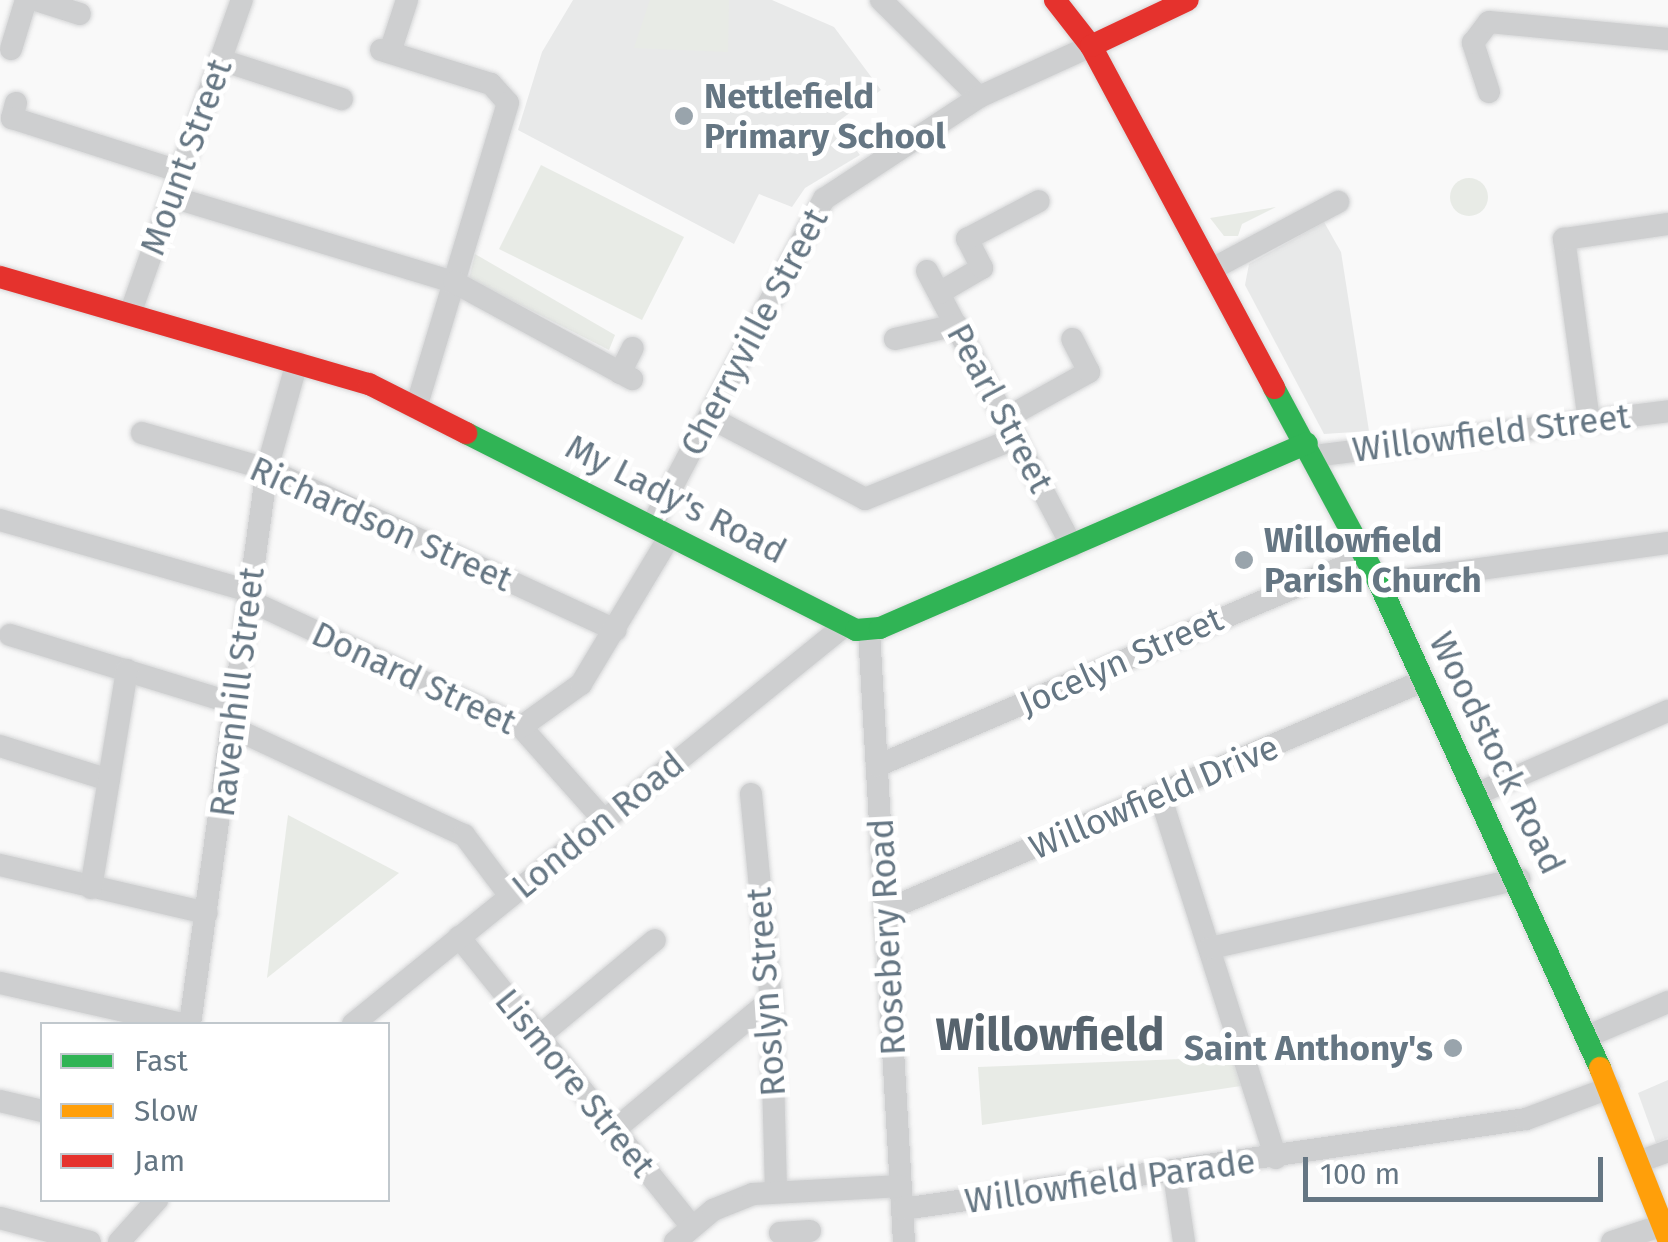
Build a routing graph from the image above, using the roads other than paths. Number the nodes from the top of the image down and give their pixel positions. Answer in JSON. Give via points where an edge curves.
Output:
{"nodes":[{"id":1,"x":26,"y":0,"type":"edge"},
{"id":2,"x":36,"y":0,"type":"edge"},
{"id":3,"x":242,"y":0,"type":"edge"},
{"id":4,"x":406,"y":0,"type":"edge"},
{"id":5,"x":881,"y":0,"type":"edge"},
{"id":6,"x":1054,"y":0,"type":"edge"},
{"id":7,"x":1188,"y":0,"type":"edge"},
{"id":8,"x":80,"y":14,"type":"dead end"},
{"id":9,"x":1668,"y":39,"type":"edge"},
{"id":10,"x":1092,"y":46,"type":"junction"},
{"id":11,"x":11,"y":50,"type":"dead end"},
{"id":12,"x":221,"y":60,"type":"junction"},
{"id":13,"x":1489,"y":92,"type":"dead end"},
{"id":14,"x":979,"y":97,"type":"junction"},
{"id":15,"x":342,"y":99,"type":"dead end"},
{"id":16,"x":16,"y":103,"type":"dead end"},
{"id":17,"x":180,"y":172,"type":"junction"},
{"id":18,"x":172,"y":197,"type":"junction"},
{"id":19,"x":1039,"y":200,"type":"dead end"},
{"id":20,"x":1338,"y":202,"type":"dead end"},
{"id":21,"x":1668,"y":224,"type":"edge"},
{"id":22,"x":1212,"y":269,"type":"junction"},
{"id":23,"x":927,"y":271,"type":"dead end"},
{"id":24,"x":0,"y":277,"type":"edge"},
{"id":25,"x":454,"y":282,"type":"junction"},
{"id":26,"x":939,"y":293,"type":"junction"},
{"id":27,"x":130,"y":314,"type":"junction"},
{"id":28,"x":956,"y":324,"type":"junction"},
{"id":29,"x":1072,"y":338,"type":"dead end"},
{"id":30,"x":895,"y":339,"type":"dead end"},
{"id":31,"x":633,"y":348,"type":"dead end"},
{"id":32,"x":297,"y":362,"type":"junction"},
{"id":33,"x":417,"y":405,"type":"junction"},
{"id":34,"x":1668,"y":411,"type":"edge"},
{"id":35,"x":709,"y":417,"type":"junction"},
{"id":36,"x":1589,"y":422,"type":"junction"},
{"id":37,"x":1011,"y":428,"type":"junction"},
{"id":38,"x":142,"y":434,"type":"dead end"},
{"id":39,"x":1311,"y":450,"type":"junction"},
{"id":40,"x":267,"y":469,"type":"junction"},
{"id":41,"x":0,"y":520,"type":"edge"},
{"id":42,"x":661,"y":530,"type":"junction"},
{"id":43,"x":1668,"y":543,"type":"edge"},
{"id":44,"x":1072,"y":546,"type":"junction"},
{"id":45,"x":1366,"y":556,"type":"junction"},
{"id":46,"x":1379,"y":583,"type":"junction"},
{"id":47,"x":249,"y":596,"type":"junction"},
{"id":48,"x":844,"y":626,"type":"junction"},
{"id":49,"x":616,"y":630,"type":"junction"},
{"id":50,"x":870,"y":631,"type":"junction"},
{"id":51,"x":10,"y":635,"type":"dead end"},
{"id":52,"x":127,"y":670,"type":"junction"},
{"id":53,"x":1418,"y":671,"type":"junction"},
{"id":54,"x":236,"y":704,"type":"junction"},
{"id":55,"x":1668,"y":711,"type":"edge"},
{"id":56,"x":521,"y":727,"type":"junction"},
{"id":57,"x":232,"y":728,"type":"junction"},
{"id":58,"x":0,"y":746,"type":"edge"},
{"id":59,"x":877,"y":766,"type":"junction"},
{"id":60,"x":109,"y":780,"type":"junction"},
{"id":61,"x":1478,"y":793,"type":"junction"},
{"id":62,"x":750,"y":794,"type":"dead end"},
{"id":63,"x":1160,"y":796,"type":"junction"},
{"id":64,"x":604,"y":820,"type":"junction"},
{"id":65,"x":0,"y":865,"type":"edge"},
{"id":66,"x":1519,"y":878,"type":"junction"},
{"id":67,"x":91,"y":888,"type":"junction"},
{"id":68,"x":510,"y":896,"type":"junction"},
{"id":69,"x":884,"y":911,"type":"junction"},
{"id":70,"x":208,"y":912,"type":"junction"},
{"id":71,"x":459,"y":937,"type":"junction"},
{"id":72,"x":654,"y":940,"type":"dead end"},
{"id":73,"x":1210,"y":948,"type":"junction"},
{"id":74,"x":0,"y":983,"type":"edge"},
{"id":75,"x":771,"y":1000,"type":"junction"},
{"id":76,"x":1668,"y":1002,"type":"edge"},
{"id":77,"x":173,"y":1022,"type":"edge"},
{"id":78,"x":190,"y":1022,"type":"edge"},
{"id":79,"x":354,"y":1022,"type":"edge"},
{"id":80,"x":1588,"y":1036,"type":"junction"},
{"id":81,"x":537,"y":1038,"type":"junction"},
{"id":82,"x":1609,"y":1088,"type":"junction"},
{"id":83,"x":0,"y":1101,"type":"edge"},
{"id":84,"x":40,"y":1110,"type":"edge"},
{"id":85,"x":613,"y":1131,"type":"junction"},
{"id":86,"x":1668,"y":1151,"type":"edge"},
{"id":87,"x":1276,"y":1158,"type":"junction"},
{"id":88,"x":1638,"y":1162,"type":"junction"},
{"id":89,"x":1174,"y":1174,"type":"junction"},
{"id":90,"x":902,"y":1198,"type":"junction"},
{"id":91,"x":155,"y":1202,"type":"edge"},
{"id":92,"x":0,"y":1218,"type":"edge"},
{"id":93,"x":779,"y":1220,"type":"edge"},
{"id":94,"x":810,"y":1231,"type":"dead end"},
{"id":95,"x":1665,"y":1232,"type":"edge"},
{"id":96,"x":683,"y":1235,"type":"edge"},
{"id":97,"x":90,"y":1242,"type":"edge"},
{"id":98,"x":118,"y":1242,"type":"edge"},
{"id":99,"x":904,"y":1242,"type":"edge"},
{"id":100,"x":1184,"y":1242,"type":"edge"},
{"id":101,"x":1612,"y":1242,"type":"edge"}],
"edges":[{"from":1,"to":11,"type":"street"},
{"from":2,"to":8,"type":"street"},
{"from":3,"to":12,"type":"street","name":"Mount Street"},
{"from":4,"to":25,"type":"street","via":[[386,51],[491,84],[508,103]]},
{"from":5,"to":14,"type":"street"},
{"from":6,"to":10,"type":"street","name":"Woodstock Road"},
{"from":7,"to":10,"type":"street"},
{"from":9,"to":13,"type":"street","via":[[1489,22],[1473,43]]},
{"from":10,"to":14,"type":"street","name":"Cherryville Street"},
{"from":10,"to":22,"type":"street","name":"Woodstock Road"},
{"from":12,"to":15,"type":"street"},
{"from":12,"to":17,"type":"street","name":"Mount Street"},
{"from":14,"to":35,"type":"street","name":"Cherryville Street","via":[[824,199]]},
{"from":16,"to":17,"type":"street","via":[[12,118]]},
{"from":17,"to":18,"type":"street","name":"Mount Street"},
{"from":18,"to":25,"type":"street"},
{"from":18,"to":27,"type":"street","name":"Mount Street"},
{"from":19,"to":26,"type":"street","via":[[967,239],[982,268]]},
{"from":20,"to":22,"type":"street"},
{"from":21,"to":36,"type":"street","via":[[1564,239]]},
{"from":22,"to":39,"type":"street","name":"Woodstock Road"},
{"from":23,"to":26,"type":"street","name":"Pearl Street"},
{"from":24,"to":27,"type":"street","name":"My Lady's Road"},
{"from":25,"to":31,"type":"street","via":[[626,376]]},
{"from":25,"to":33,"type":"street"},
{"from":26,"to":28,"type":"street","name":"Pearl Street"},
{"from":27,"to":32,"type":"street","name":"My Lady's Road"},
{"from":28,"to":30,"type":"street"},
{"from":28,"to":37,"type":"street","name":"Pearl Street"},
{"from":29,"to":37,"type":"street","via":[[1089,372]]},
{"from":32,"to":33,"type":"street","name":"My Lady's Road"},
{"from":32,"to":40,"type":"street","name":"Ravenhill Street"},
{"from":33,"to":42,"type":"street","name":"My Lady's Road"},
{"from":34,"to":36,"type":"street","name":"Willowfield Street"},
{"from":35,"to":37,"type":"street","via":[[865,498]]},
{"from":35,"to":42,"type":"street","name":"Cherryville Street"},
{"from":36,"to":39,"type":"street","name":"Willowfield Street"},
{"from":37,"to":44,"type":"street","name":"Pearl Street"},
{"from":38,"to":40,"type":"street","name":"Richardson Street"},
{"from":39,"to":44,"type":"street"},
{"from":39,"to":45,"type":"street","name":"Woodstock Road"},
{"from":40,"to":47,"type":"street","name":"Ravenhill Street"},
{"from":40,"to":49,"type":"street","name":"Richardson Street"},
{"from":41,"to":47,"type":"street","name":"Donard Street"},
{"from":42,"to":48,"type":"street","name":"My Lady's Road"},
{"from":42,"to":49,"type":"street","name":"Cherryville Street"},
{"from":43,"to":46,"type":"street"},
{"from":44,"to":50,"type":"street"},
{"from":45,"to":46,"type":"street","name":"Woodstock Road"},
{"from":45,"to":59,"type":"street","name":"Jocelyn Street"},
{"from":46,"to":53,"type":"street","name":"Woodstock Road"},
{"from":47,"to":54,"type":"street","name":"Ravenhill Street"},
{"from":47,"to":56,"type":"street","name":"Donard Street"},
{"from":48,"to":50,"type":"street","name":"My Lady's Road"},
{"from":48,"to":64,"type":"street","name":"London Road"},
{"from":49,"to":56,"type":"street","name":"Cherryville Street","via":[[581,684]]},
{"from":50,"to":59,"type":"street","name":"Rosebery Road"},
{"from":51,"to":52,"type":"street"},
{"from":52,"to":54,"type":"street"},
{"from":52,"to":60,"type":"street"},
{"from":53,"to":61,"type":"street","name":"Woodstock Road"},
{"from":53,"to":63,"type":"street","name":"Willowfield Drive"},
{"from":54,"to":57,"type":"street","name":"Ravenhill Street"},
{"from":55,"to":61,"type":"street"},
{"from":56,"to":64,"type":"street","name":"Donard Street"},
{"from":57,"to":68,"type":"street","via":[[464,835]]},
{"from":57,"to":70,"type":"street","name":"Ravenhill Street"},
{"from":58,"to":60,"type":"street"},
{"from":59,"to":69,"type":"street","name":"Rosebery Road"},
{"from":60,"to":67,"type":"street"},
{"from":61,"to":66,"type":"street","name":"Woodstock Road"},
{"from":62,"to":75,"type":"street","name":"Roslyn Street"},
{"from":63,"to":69,"type":"street","name":"Willowfield Drive"},
{"from":63,"to":73,"type":"street"},
{"from":64,"to":68,"type":"street","name":"London Road"},
{"from":65,"to":67,"type":"street"},
{"from":66,"to":73,"type":"street"},
{"from":66,"to":80,"type":"street","name":"Woodstock Road"},
{"from":67,"to":70,"type":"street"},
{"from":68,"to":71,"type":"street","name":"London Road"},
{"from":69,"to":90,"type":"street","name":"Rosebery Road"},
{"from":70,"to":78,"type":"street","name":"Ravenhill Street"},
{"from":71,"to":79,"type":"street","name":"London Road"},
{"from":71,"to":81,"type":"street","name":"Lismore Street"},
{"from":72,"to":81,"type":"street"},
{"from":73,"to":87,"type":"street"},
{"from":74,"to":77,"type":"street"},
{"from":75,"to":85,"type":"street"},
{"from":75,"to":93,"type":"street","name":"Roslyn Street"},
{"from":76,"to":80,"type":"street"},
{"from":80,"to":82,"type":"street","name":"Woodstock Road"},
{"from":81,"to":85,"type":"street","name":"Lismore Street"},
{"from":82,"to":87,"type":"street","name":"Willowfield Parade","via":[[1548,1115]]},
{"from":82,"to":88,"type":"street","name":"Woodstock Road"},
{"from":83,"to":84,"type":"street"},
{"from":85,"to":96,"type":"street","name":"Lismore Street"},
{"from":86,"to":88,"type":"street"},
{"from":87,"to":89,"type":"street","name":"Willowfield Parade"},
{"from":88,"to":95,"type":"street","name":"Woodstock Road"},
{"from":89,"to":90,"type":"street","name":"Willowfield Parade"},
{"from":89,"to":100,"type":"street"},
{"from":90,"to":93,"type":"street","name":"Willowfield Parade"},
{"from":90,"to":99,"type":"street","name":"Rosebery Road"},
{"from":91,"to":98,"type":"street"},
{"from":92,"to":97,"type":"street"},
{"from":93,"to":94,"type":"street"},
{"from":93,"to":96,"type":"street","via":[[732,1201]]},
{"from":95,"to":101,"type":"street"}]}
